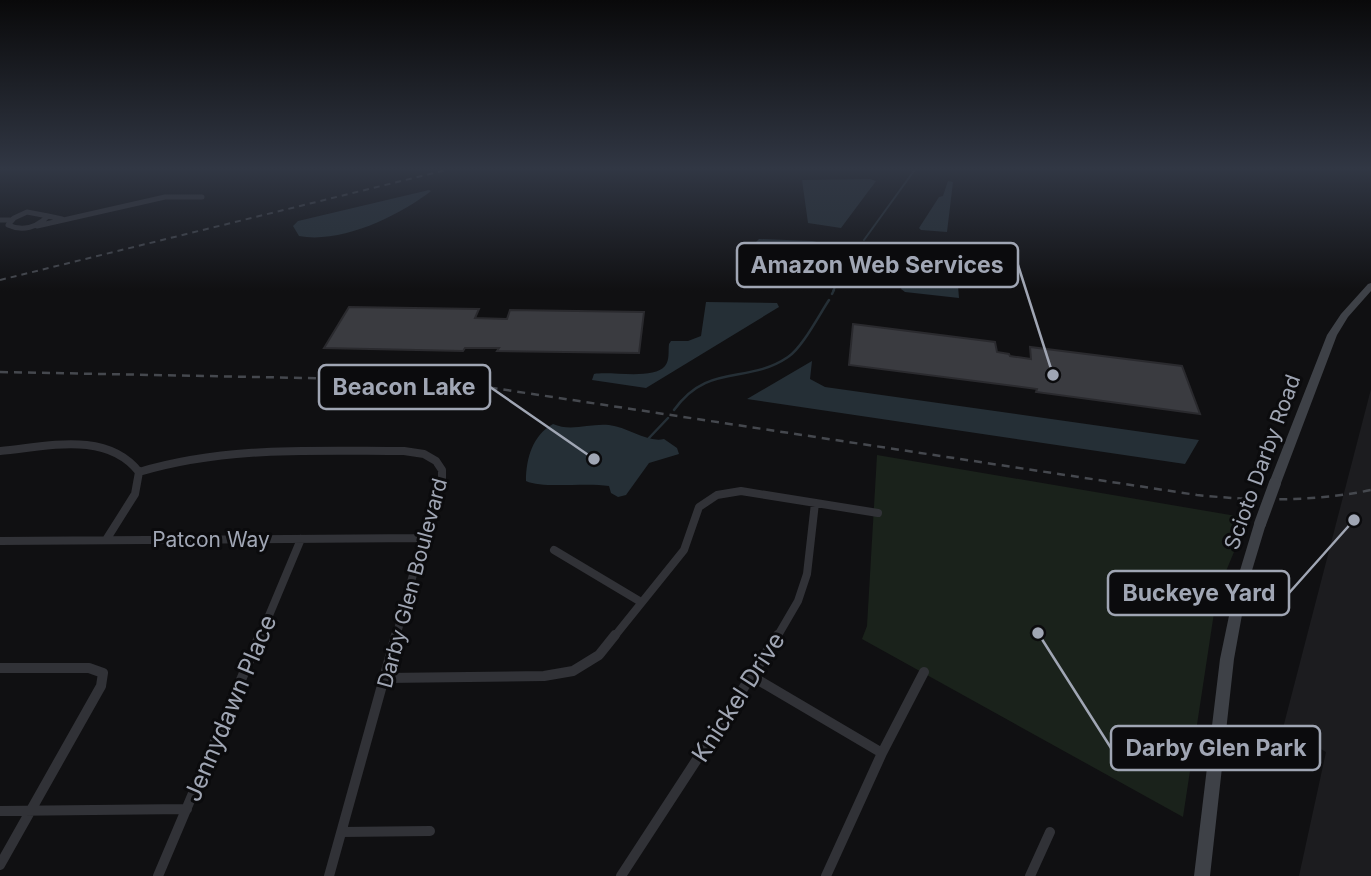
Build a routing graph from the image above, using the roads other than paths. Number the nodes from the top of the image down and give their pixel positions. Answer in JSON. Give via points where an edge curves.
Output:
{"nodes":[{"id":1,"x":113,"y":209,"type":"edge"},
{"id":2,"x":48,"y":215,"type":"junction"},
{"id":3,"x":77,"y":217,"type":"junction"},
{"id":4,"x":0,"y":220,"type":"edge"},
{"id":5,"x":11,"y":220,"type":"junction"},
{"id":6,"x":37,"y":226,"type":"junction"},
{"id":7,"x":1371,"y":286,"type":"edge"},
{"id":8,"x":0,"y":452,"type":"edge"},
{"id":9,"x":139,"y":472,"type":"junction"},
{"id":10,"x":815,"y":503,"type":"junction"},
{"id":11,"x":878,"y":513,"type":"dead end"},
{"id":12,"x":423,"y":538,"type":"junction"},
{"id":13,"x":302,"y":539,"type":"junction"},
{"id":14,"x":106,"y":540,"type":"junction"},
{"id":15,"x":0,"y":541,"type":"edge"},
{"id":16,"x":554,"y":551,"type":"dead end"},
{"id":17,"x":641,"y":602,"type":"junction"},
{"id":18,"x":0,"y":668,"type":"edge"},
{"id":19,"x":924,"y":672,"type":"dead end"},
{"id":20,"x":754,"y":677,"type":"junction"},
{"id":21,"x":386,"y":678,"type":"junction"},
{"id":22,"x":882,"y":753,"type":"junction"},
{"id":23,"x":187,"y":809,"type":"junction"},
{"id":24,"x":0,"y":811,"type":"edge"},
{"id":25,"x":30,"y":811,"type":"junction"},
{"id":26,"x":430,"y":831,"type":"dead end"},
{"id":27,"x":342,"y":832,"type":"junction"},
{"id":28,"x":1050,"y":832,"type":"dead end"},
{"id":29,"x":0,"y":865,"type":"edge"},
{"id":30,"x":158,"y":876,"type":"edge"},
{"id":31,"x":329,"y":876,"type":"edge"},
{"id":32,"x":621,"y":876,"type":"edge"},
{"id":33,"x":826,"y":876,"type":"edge"},
{"id":34,"x":1030,"y":876,"type":"edge"},
{"id":35,"x":1202,"y":876,"type":"edge"}],
"edges":[{"from":1,"to":3,"type":"street"},
{"from":2,"to":3,"type":"street"},
{"from":2,"to":5,"type":"street","via":[[33,212]]},
{"from":2,"to":6,"type":"street"},
{"from":3,"to":6,"type":"street"},
{"from":4,"to":5,"type":"street"},
{"from":5,"to":6,"type":"street","via":[[8,225],[12,228]]},
{"from":7,"to":35,"type":"main road","name":"Scioto Darby Road","bridge":true,"via":[[1332,335],[1260,524],[1241,587],[1227,659]]},
{"from":8,"to":9,"type":"street","via":[[101,446],[122,452]]},
{"from":9,"to":12,"type":"street","name":"Darby Glen Boulevard","via":[[212,454],[424,453],[439,462],[444,476]]},
{"from":9,"to":14,"type":"street","via":[[135,494]]},
{"from":10,"to":11,"type":"street"},
{"from":10,"to":17,"type":"street","via":[[741,491],[706,501],[694,517],[684,550]]},
{"from":10,"to":20,"type":"street","name":"Knickel Drive","via":[[807,574],[798,601]]},
{"from":12,"to":13,"type":"street","name":"Patcon Way"},
{"from":12,"to":21,"type":"street","name":"Darby Glen Boulevard"},
{"from":13,"to":14,"type":"street","name":"Patcon Way"},
{"from":13,"to":23,"type":"street","name":"Jennydawn Place"},
{"from":14,"to":15,"type":"street","name":"Patcon Way"},
{"from":16,"to":17,"type":"street"},
{"from":17,"to":21,"type":"street","via":[[598,655],[573,671],[544,676]]},
{"from":18,"to":25,"type":"street","via":[[89,668],[103,673],[102,686]]},
{"from":19,"to":22,"type":"street"},
{"from":20,"to":22,"type":"street"},
{"from":20,"to":32,"type":"street","name":"Knickel Drive"},
{"from":21,"to":27,"type":"street","name":"Darby Glen Boulevard"},
{"from":22,"to":33,"type":"street"},
{"from":23,"to":25,"type":"street"},
{"from":23,"to":30,"type":"street","name":"Jennydawn Place"},
{"from":24,"to":25,"type":"street"},
{"from":25,"to":29,"type":"street"},
{"from":26,"to":27,"type":"street"},
{"from":27,"to":31,"type":"street","name":"Darby Glen Boulevard"},
{"from":28,"to":34,"type":"street"}]}
